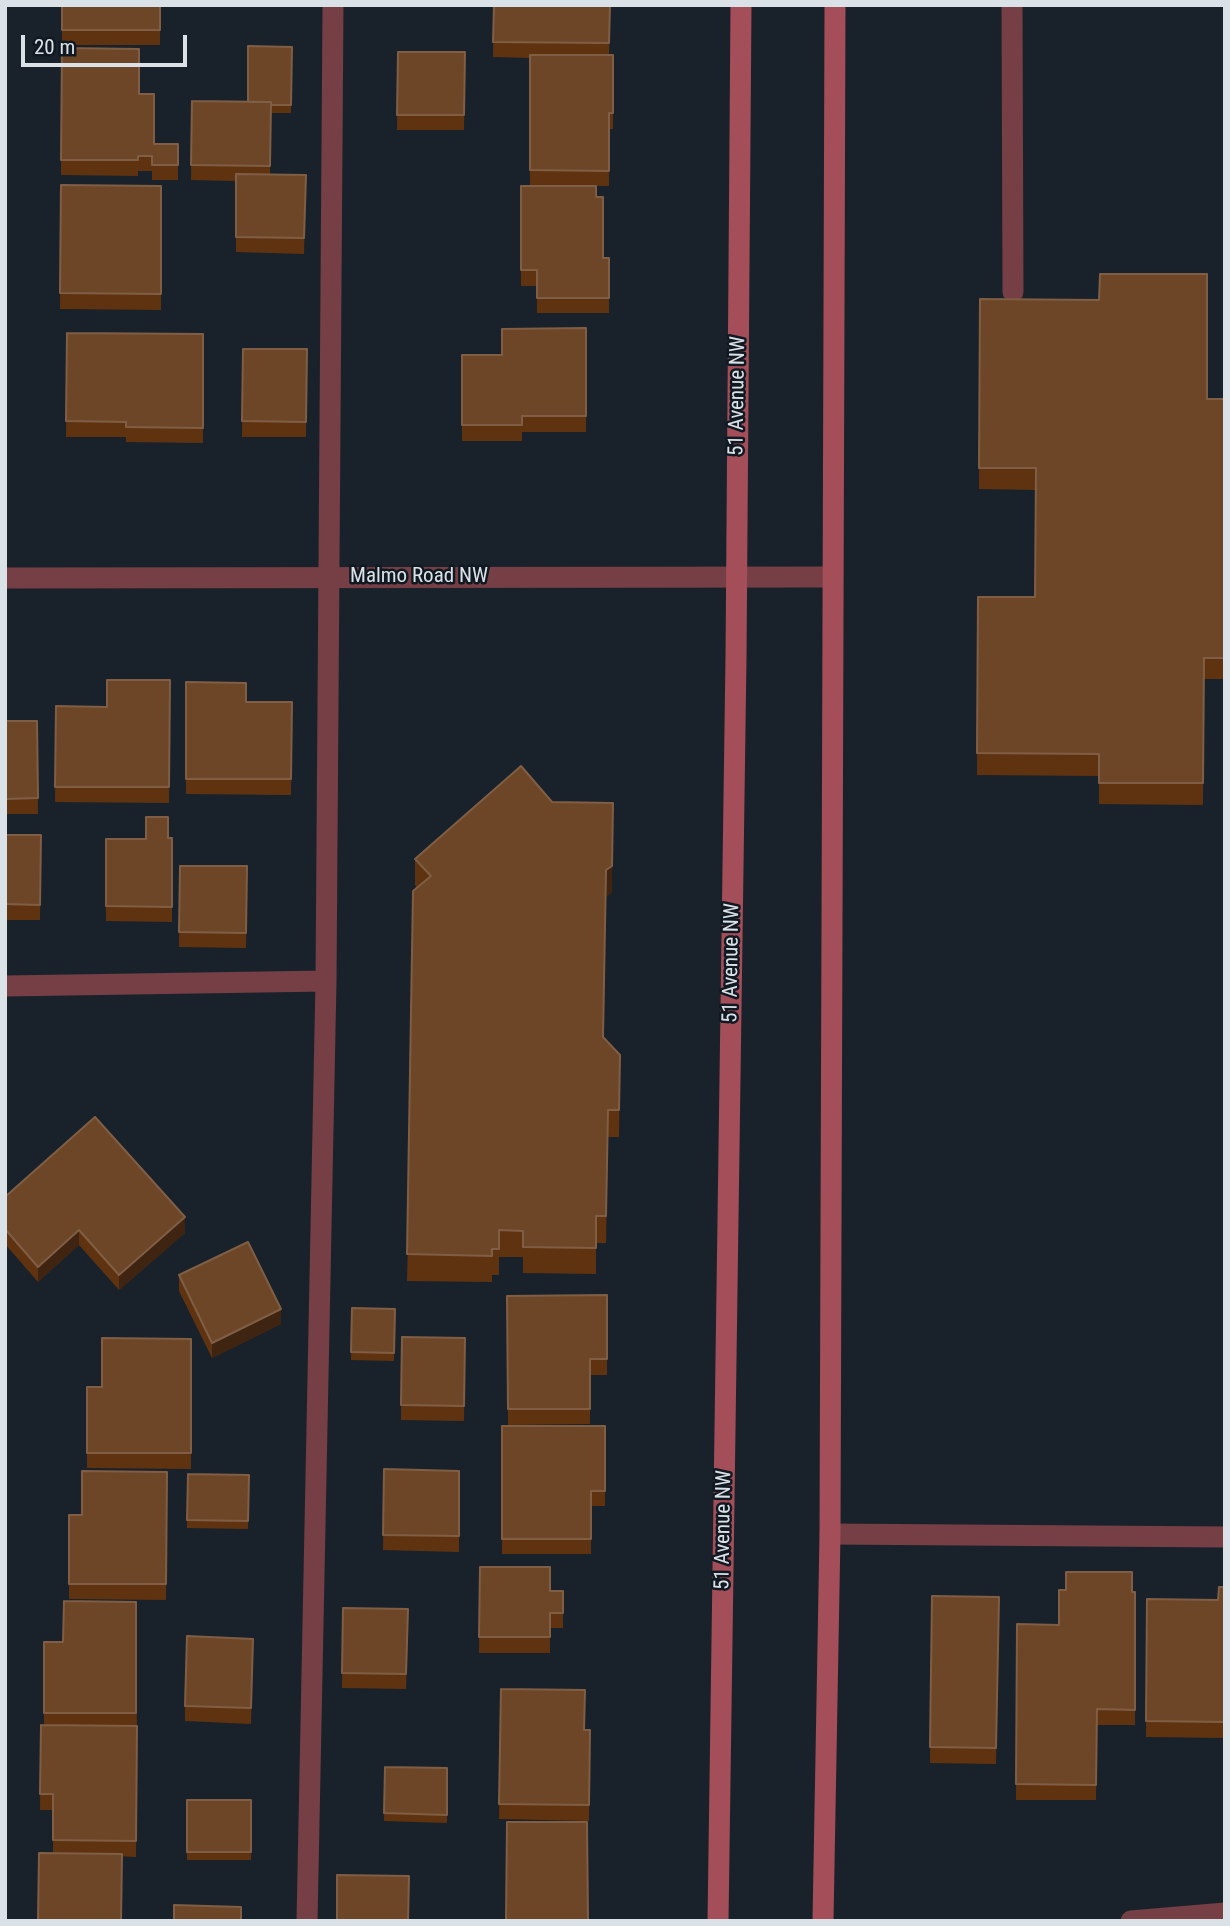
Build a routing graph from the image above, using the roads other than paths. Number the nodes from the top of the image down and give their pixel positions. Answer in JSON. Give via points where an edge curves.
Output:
{"nodes":[{"id":1,"x":333,"y":5,"type":"edge"},
{"id":2,"x":741,"y":5,"type":"edge"},
{"id":3,"x":835,"y":5,"type":"edge"},
{"id":4,"x":1012,"y":5,"type":"edge"},
{"id":5,"x":1013,"y":292,"type":"dead end"},
{"id":6,"x":329,"y":576,"type":"junction"},
{"id":7,"x":832,"y":577,"type":"junction"},
{"id":8,"x":5,"y":578,"type":"edge"},
{"id":9,"x":736,"y":578,"type":"junction"},
{"id":10,"x":326,"y":981,"type":"junction"},
{"id":11,"x":5,"y":986,"type":"edge"},
{"id":12,"x":830,"y":1534,"type":"junction"},
{"id":13,"x":1225,"y":1536,"type":"edge"},
{"id":14,"x":1225,"y":1913,"type":"edge"},
{"id":15,"x":307,"y":1921,"type":"edge"},
{"id":16,"x":718,"y":1921,"type":"edge"},
{"id":17,"x":823,"y":1921,"type":"edge"},
{"id":18,"x":1131,"y":1921,"type":"edge"}],
"edges":[{"from":1,"to":6,"type":"street"},
{"from":2,"to":9,"type":"main road","name":"51 Avenue NW"},
{"from":3,"to":7,"type":"main road"},
{"from":4,"to":5,"type":"street"},
{"from":6,"to":8,"type":"street","name":"Malmo Road NW"},
{"from":6,"to":9,"type":"street","name":"Malmo Road NW"},
{"from":6,"to":10,"type":"street"},
{"from":7,"to":9,"type":"street","name":"Malmo Road NW"},
{"from":7,"to":12,"type":"main road"},
{"from":9,"to":16,"type":"main road","name":"51 Avenue NW"},
{"from":10,"to":11,"type":"street"},
{"from":10,"to":15,"type":"street"},
{"from":12,"to":13,"type":"street"},
{"from":12,"to":17,"type":"main road"},
{"from":14,"to":18,"type":"street"}]}
